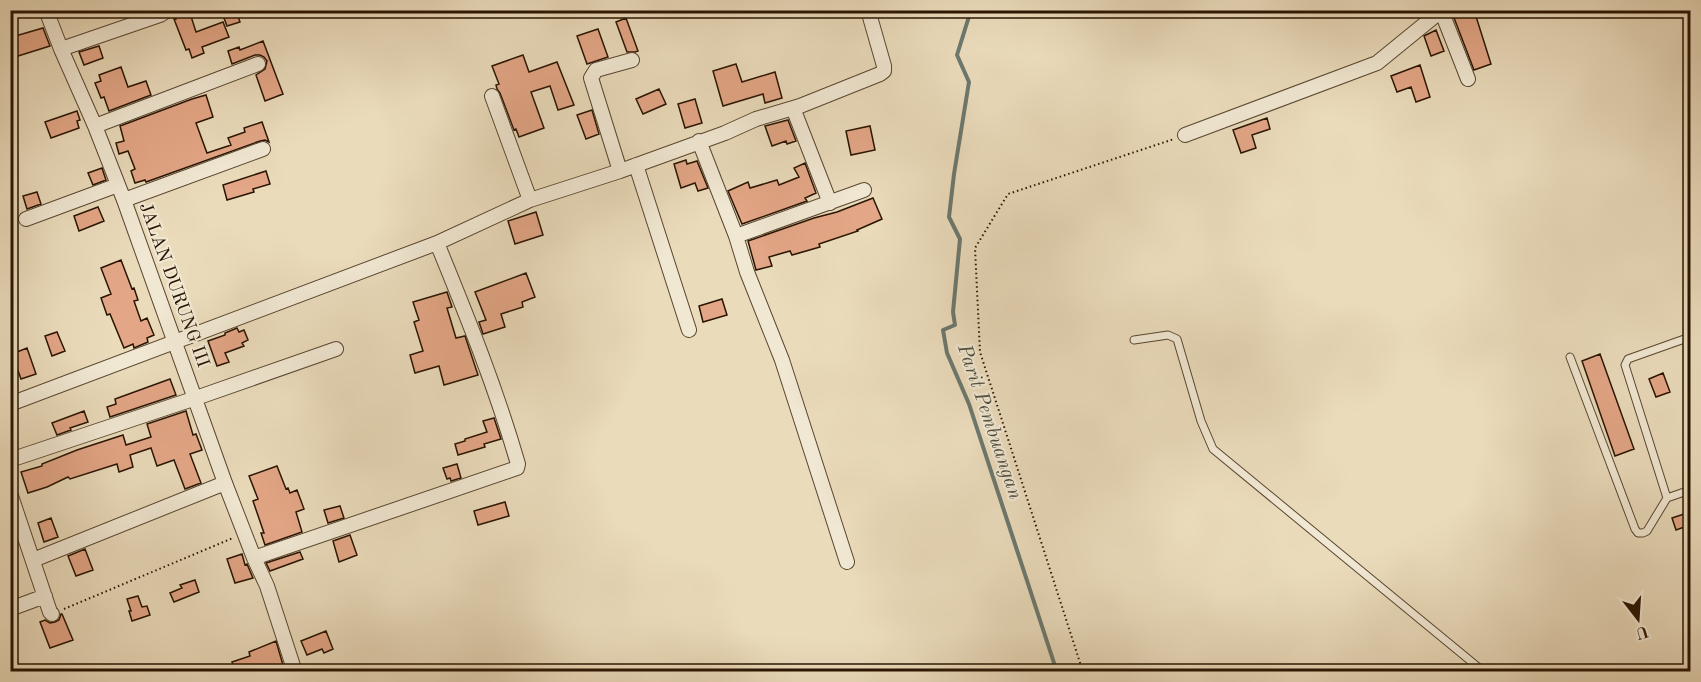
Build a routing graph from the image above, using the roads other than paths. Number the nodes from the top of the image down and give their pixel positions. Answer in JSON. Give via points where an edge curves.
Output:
{"nodes":[{"id":1,"x":46,"y":10,"type":"edge"},
{"id":2,"x":164,"y":10,"type":"edge"},
{"id":3,"x":868,"y":10,"type":"edge"},
{"id":4,"x":1441,"y":11,"type":"edge"},
{"id":5,"x":61,"y":49,"type":"junction"},
{"id":6,"x":632,"y":60,"type":"dead end"},
{"id":7,"x":258,"y":64,"type":"dead end"},
{"id":8,"x":1468,"y":79,"type":"dead end"},
{"id":9,"x":492,"y":96,"type":"dead end"},
{"id":10,"x":793,"y":108,"type":"junction"},
{"id":11,"x":95,"y":126,"type":"junction"},
{"id":12,"x":1185,"y":135,"type":"road end"},
{"id":13,"x":699,"y":141,"type":"junction"},
{"id":14,"x":263,"y":149,"type":"dead end"},
{"id":15,"x":636,"y":165,"type":"junction"},
{"id":16,"x":620,"y":171,"type":"junction"},
{"id":17,"x":118,"y":185,"type":"junction"},
{"id":18,"x":864,"y":190,"type":"dead end"},
{"id":19,"x":124,"y":200,"type":"junction"},
{"id":20,"x":530,"y":200,"type":"junction"},
{"id":21,"x":830,"y":202,"type":"junction"},
{"id":22,"x":26,"y":219,"type":"dead end"},
{"id":23,"x":736,"y":236,"type":"junction"},
{"id":24,"x":437,"y":243,"type":"junction"},
{"id":25,"x":689,"y":330,"type":"dead end"},
{"id":26,"x":1690,"y":337,"type":"edge"},
{"id":27,"x":1134,"y":340,"type":"dead end"},
{"id":28,"x":175,"y":342,"type":"junction"},
{"id":29,"x":336,"y":349,"type":"dead end"},
{"id":30,"x":1570,"y":357,"type":"dead end"},
{"id":31,"x":196,"y":398,"type":"junction"},
{"id":32,"x":10,"y":404,"type":"edge"},
{"id":33,"x":10,"y":460,"type":"edge"},
{"id":34,"x":225,"y":483,"type":"junction"},
{"id":35,"x":1690,"y":490,"type":"edge"},
{"id":36,"x":10,"y":493,"type":"edge"},
{"id":37,"x":1667,"y":498,"type":"junction"},
{"id":38,"x":14,"y":515,"type":"edge"},
{"id":39,"x":254,"y":558,"type":"junction"},
{"id":40,"x":33,"y":560,"type":"junction"},
{"id":41,"x":847,"y":561,"type":"dead end"},
{"id":42,"x":45,"y":596,"type":"junction"},
{"id":43,"x":10,"y":609,"type":"edge"},
{"id":44,"x":52,"y":614,"type":"road end"},
{"id":45,"x":294,"y":671,"type":"edge"},
{"id":46,"x":1484,"y":672,"type":"edge"}],
"edges":[{"from":1,"to":5,"type":"street","name":"JALAN DURUNG III"},
{"from":2,"to":5,"type":"street","via":[[160,15]]},
{"from":3,"to":10,"type":"street","via":[[884,70]]},
{"from":4,"to":8,"type":"street"},
{"from":4,"to":12,"type":"street","via":[[1377,63]]},
{"from":5,"to":11,"type":"street","name":"JALAN DURUNG III"},
{"from":6,"to":16,"type":"street","via":[[596,70],[591,78]]},
{"from":7,"to":11,"type":"street"},
{"from":9,"to":20,"type":"street"},
{"from":10,"to":13,"type":"street"},
{"from":10,"to":21,"type":"street"},
{"from":11,"to":17,"type":"street","name":"JALAN DURUNG III"},
{"from":13,"to":15,"type":"street"},
{"from":13,"to":23,"type":"street"},
{"from":14,"to":19,"type":"street"},
{"from":15,"to":16,"type":"street"},
{"from":15,"to":25,"type":"street"},
{"from":16,"to":20,"type":"street"},
{"from":17,"to":19,"type":"street","name":"JALAN DURUNG III"},
{"from":17,"to":22,"type":"street"},
{"from":18,"to":21,"type":"street"},
{"from":19,"to":28,"type":"street","name":"JALAN DURUNG III"},
{"from":20,"to":24,"type":"street"},
{"from":21,"to":23,"type":"street"},
{"from":23,"to":41,"type":"street","via":[[782,360]]},
{"from":24,"to":28,"type":"street"},
{"from":24,"to":39,"type":"street","via":[[507,424],[517,468]]},
{"from":26,"to":37,"type":"lane","via":[[1628,359],[1625,365]]},
{"from":27,"to":46,"type":"lane","via":[[1168,335],[1177,339],[1213,449]]},
{"from":28,"to":31,"type":"street","name":"JALAN DURUNG III"},
{"from":28,"to":32,"type":"street"},
{"from":29,"to":31,"type":"street"},
{"from":30,"to":37,"type":"lane","via":[[1638,533],[1647,531]]},
{"from":31,"to":33,"type":"street"},
{"from":31,"to":34,"type":"street","name":"JALAN DURUNG III"},
{"from":34,"to":39,"type":"street","name":"JALAN DURUNG III"},
{"from":34,"to":40,"type":"street"},
{"from":35,"to":37,"type":"lane"},
{"from":36,"to":38,"type":"street"},
{"from":38,"to":40,"type":"street"},
{"from":39,"to":45,"type":"street","name":"JALAN DURUNG III","via":[[265,580]]},
{"from":40,"to":42,"type":"street"},
{"from":42,"to":43,"type":"street"},
{"from":42,"to":44,"type":"street"}]}
